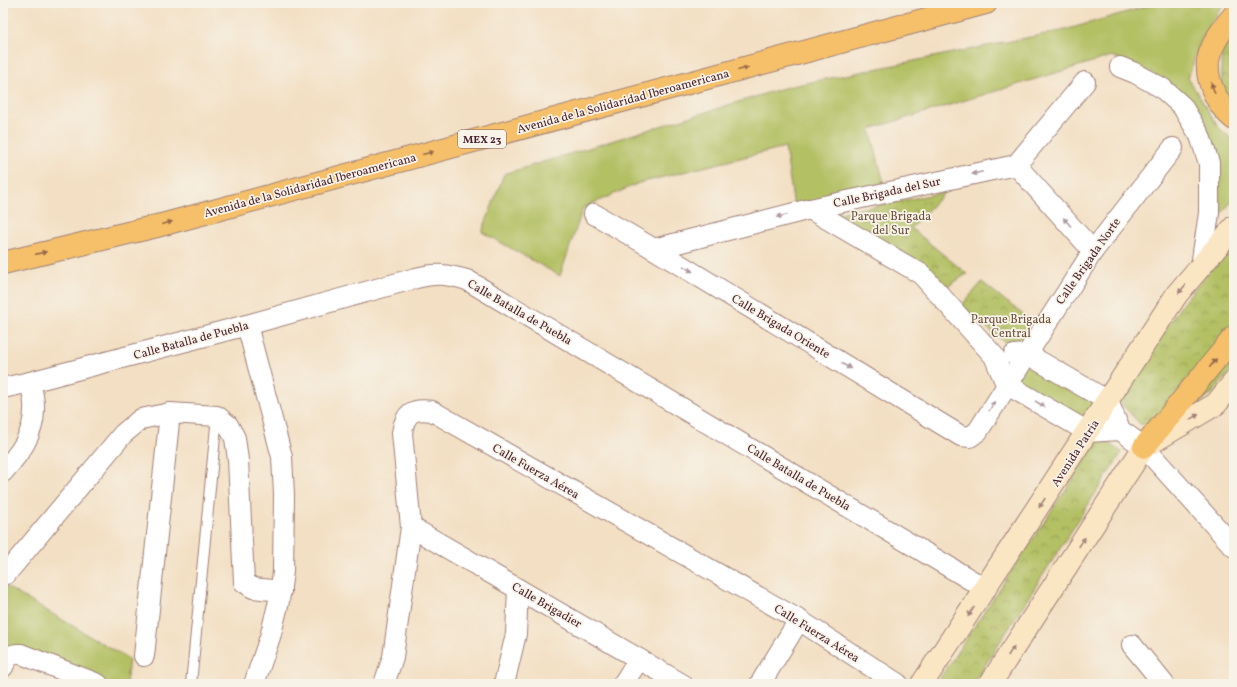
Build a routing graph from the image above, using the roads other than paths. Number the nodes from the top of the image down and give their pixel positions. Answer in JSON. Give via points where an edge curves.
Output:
{"nodes":[{"id":1,"x":986,"y":3,"type":"edge"},
{"id":2,"x":1234,"y":15,"type":"edge"},
{"id":3,"x":1120,"y":67,"type":"dead end"},
{"id":4,"x":1085,"y":82,"type":"dead end"},
{"id":5,"x":1234,"y":120,"type":"edge"},
{"id":6,"x":1173,"y":148,"type":"dead end"},
{"id":7,"x":1016,"y":165,"type":"junction"},
{"id":8,"x":810,"y":209,"type":"junction"},
{"id":9,"x":594,"y":214,"type":"dead end"},
{"id":10,"x":1234,"y":227,"type":"edge"},
{"id":11,"x":654,"y":249,"type":"junction"},
{"id":12,"x":1093,"y":251,"type":"junction"},
{"id":13,"x":3,"y":263,"type":"edge"},
{"id":14,"x":1201,"y":266,"type":"junction"},
{"id":15,"x":248,"y":325,"type":"junction"},
{"id":16,"x":1234,"y":337,"type":"edge"},
{"id":17,"x":1026,"y":354,"type":"junction"},
{"id":18,"x":994,"y":356,"type":"junction"},
{"id":19,"x":30,"y":382,"type":"junction"},
{"id":20,"x":1234,"y":382,"type":"edge"},
{"id":21,"x":1006,"y":384,"type":"junction"},
{"id":22,"x":3,"y":388,"type":"edge"},
{"id":23,"x":1108,"y":401,"type":"junction"},
{"id":24,"x":170,"y":413,"type":"junction"},
{"id":25,"x":217,"y":416,"type":"junction"},
{"id":26,"x":1120,"y":430,"type":"junction"},
{"id":27,"x":1088,"y":432,"type":"junction"},
{"id":28,"x":970,"y":437,"type":"joint"},
{"id":29,"x":1144,"y":447,"type":"junction"},
{"id":30,"x":3,"y":472,"type":"edge"},
{"id":31,"x":411,"y":527,"type":"junction"},
{"id":32,"x":1234,"y":546,"type":"edge"},
{"id":33,"x":6,"y":574,"type":"dead end"},
{"id":34,"x":986,"y":588,"type":"junction"},
{"id":35,"x":518,"y":589,"type":"junction"},
{"id":36,"x":281,"y":591,"type":"junction"},
{"id":37,"x":799,"y":620,"type":"junction"},
{"id":38,"x":1132,"y":645,"type":"dead end"},
{"id":39,"x":144,"y":656,"type":"dead end"},
{"id":40,"x":639,"y":659,"type":"junction"},
{"id":41,"x":3,"y":667,"type":"edge"},
{"id":42,"x":1159,"y":682,"type":"edge"},
{"id":43,"x":98,"y":684,"type":"edge"},
{"id":44,"x":191,"y":684,"type":"edge"},
{"id":45,"x":254,"y":684,"type":"edge"},
{"id":46,"x":384,"y":684,"type":"edge"},
{"id":47,"x":504,"y":684,"type":"edge"},
{"id":48,"x":623,"y":684,"type":"edge"},
{"id":49,"x":682,"y":684,"type":"edge"},
{"id":50,"x":760,"y":684,"type":"edge"},
{"id":51,"x":898,"y":684,"type":"edge"},
{"id":52,"x":922,"y":684,"type":"edge"},
{"id":53,"x":990,"y":684,"type":"edge"}],
"edges":[{"from":13,"to":1,"type":"highway","name":"Avenida de la Solidaridad Iberoamericana","number":"MEX 23","one_way":true,"via":[[161,225]]},
{"from":5,"to":2,"type":"highway","one_way":true,"via":[[1216,99],[1208,61],[1218,36]]},
{"from":3,"to":14,"type":"street","via":[[1162,88],[1182,106],[1200,136],[1209,163],[1209,212]]},
{"from":4,"to":7,"type":"street"},
{"from":6,"to":12,"type":"street","name":"Calle Brigada Norte"},
{"from":7,"to":8,"type":"street","name":"Calle Brigada del Sur","one_way":true},
{"from":12,"to":7,"type":"street","one_way":true},
{"from":8,"to":11,"type":"street","name":"Calle Brigada del Sur","one_way":true},
{"from":8,"to":18,"type":"street","via":[[921,274]]},
{"from":9,"to":11,"type":"street","name":"Calle Brigada Oriente"},
{"from":10,"to":14,"type":"street","name":"Avenida Patria"},
{"from":11,"to":28,"type":"street","name":"Calle Brigada Oriente","one_way":true,"via":[[961,436]]},
{"from":12,"to":17,"type":"street","name":"Calle Brigada Norte"},
{"from":14,"to":23,"type":"street","name":"Avenida Patria","one_way":true,"via":[[1177,294]]},
{"from":15,"to":19,"type":"street","name":"Calle Batalla de Puebla"},
{"from":15,"to":34,"type":"street","name":"Calle Batalla de Puebla","via":[[436,273],[467,280]]},
{"from":15,"to":36,"type":"street","via":[[282,457],[285,535]]},
{"from":29,"to":16,"type":"highway","one_way":true},
{"from":17,"to":18,"type":"street"},
{"from":17,"to":21,"type":"street","name":"Calle Brigada Norte"},
{"from":17,"to":23,"type":"street"},
{"from":18,"to":21,"type":"street"},
{"from":19,"to":22,"type":"street","name":"Calle Batalla de Puebla"},
{"from":19,"to":30,"type":"street","via":[[34,410],[30,436]]},
{"from":29,"to":20,"type":"street","one_way":true,"via":[[1216,404]]},
{"from":21,"to":27,"type":"street","one_way":true},
{"from":28,"to":21,"type":"street","name":"Calle Brigada Norte","one_way":true,"via":[[978,431]]},
{"from":23,"to":26,"type":"street"},
{"from":23,"to":27,"type":"street","name":"Avenida Patria"},
{"from":24,"to":25,"type":"street"},
{"from":24,"to":33,"type":"street","via":[[141,419],[123,434]]},
{"from":24,"to":39,"type":"street"},
{"from":25,"to":36,"type":"street","via":[[228,425],[235,438],[244,582],[253,588]]},
{"from":25,"to":44,"type":"lane"},
{"from":26,"to":27,"type":"street"},
{"from":26,"to":29,"type":"street"},
{"from":27,"to":34,"type":"street","name":"Avenida Patria","one_way":true},
{"from":29,"to":32,"type":"street"},
{"from":53,"to":29,"type":"street","one_way":true},
{"from":31,"to":35,"type":"street","name":"Calle Brigadier"},
{"from":31,"to":37,"type":"street","name":"Calle Fuerza Aérea","via":[[402,433],[403,423],[408,415],[418,409],[432,411]]},
{"from":31,"to":46,"type":"street","name":"Calle Fuerza Aérea","via":[[393,657]]},
{"from":34,"to":52,"type":"street","name":"Avenida Patria","one_way":true},
{"from":35,"to":40,"type":"street","name":"Calle Brigadier"},
{"from":35,"to":47,"type":"street","via":[[516,634]]},
{"from":36,"to":45,"type":"street","via":[[270,638]]},
{"from":37,"to":50,"type":"street"},
{"from":37,"to":51,"type":"street","name":"Calle Fuerza Aérea"},
{"from":38,"to":42,"type":"street"},
{"from":40,"to":48,"type":"street"},
{"from":40,"to":49,"type":"street","name":"Calle Brigadier"},
{"from":41,"to":43,"type":"street","via":[[9,655],[20,654]]}]}
